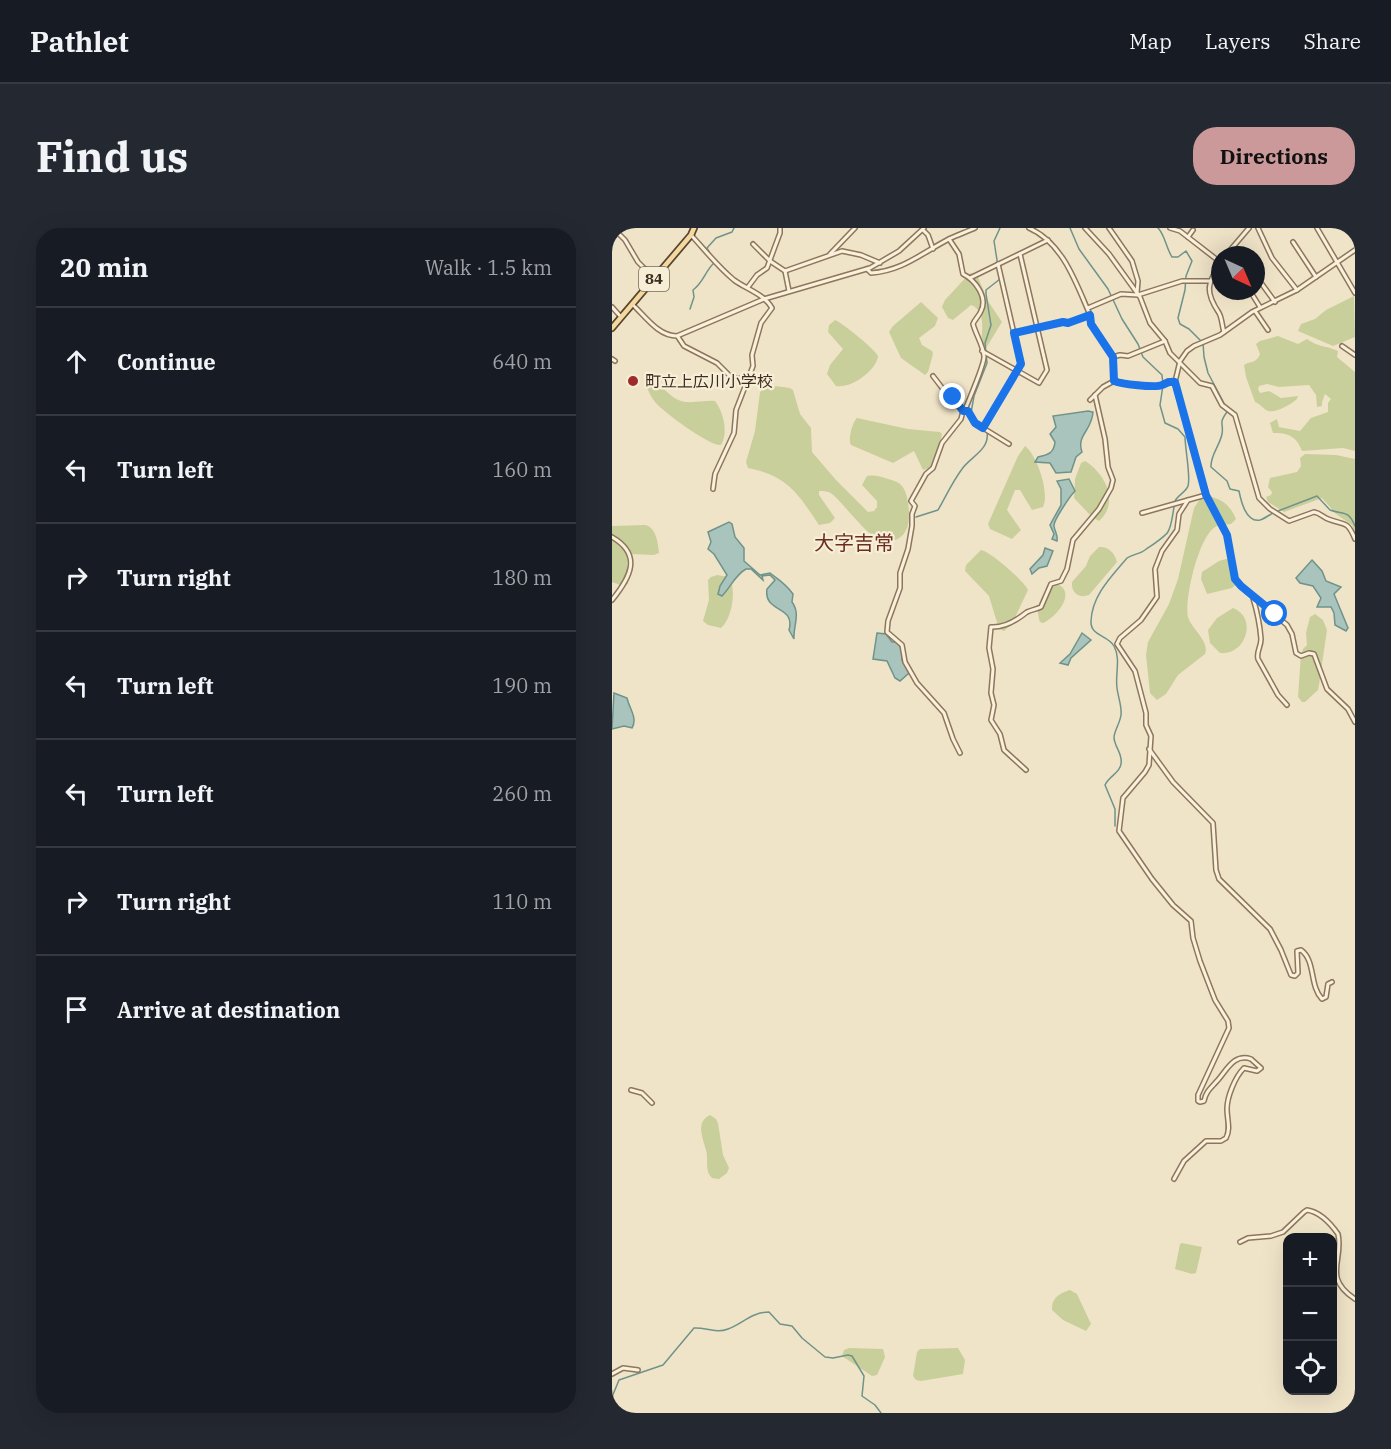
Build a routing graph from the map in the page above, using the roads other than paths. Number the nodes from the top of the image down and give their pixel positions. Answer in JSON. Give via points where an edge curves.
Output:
{"nodes":[{"id":1,"x":618,"y":228,"type":"edge"},
{"id":2,"x":693,"y":228,"type":"edge"},
{"id":3,"x":780,"y":228,"type":"edge"},
{"id":4,"x":855,"y":228,"type":"edge"},
{"id":5,"x":975,"y":228,"type":"edge"},
{"id":6,"x":1029,"y":228,"type":"edge"},
{"id":7,"x":1085,"y":228,"type":"edge"},
{"id":8,"x":1109,"y":228,"type":"edge"},
{"id":9,"x":1170,"y":228,"type":"edge"},
{"id":10,"x":1250,"y":228,"type":"edge"},
{"id":11,"x":1258,"y":228,"type":"edge"},
{"id":12,"x":1317,"y":228,"type":"edge"},
{"id":13,"x":924,"y":229,"type":"edge"},
{"id":14,"x":1193,"y":231,"type":"dead end"},
{"id":15,"x":612,"y":234,"type":"edge"},
{"id":16,"x":691,"y":235,"type":"junction"},
{"id":17,"x":1188,"y":237,"type":"junction"},
{"id":18,"x":949,"y":239,"type":"junction"},
{"id":19,"x":1048,"y":240,"type":"junction"},
{"id":20,"x":1293,"y":242,"type":"dead end"},
{"id":21,"x":753,"y":244,"type":"dead end"},
{"id":22,"x":1235,"y":246,"type":"edge"},
{"id":23,"x":1296,"y":248,"type":"junction"},
{"id":24,"x":933,"y":249,"type":"junction"},
{"id":25,"x":1355,"y":250,"type":"edge"},
{"id":26,"x":1291,"y":251,"type":"dead end"},
{"id":27,"x":1020,"y":254,"type":"junction"},
{"id":28,"x":829,"y":255,"type":"junction"},
{"id":29,"x":1211,"y":256,"type":"edge"},
{"id":30,"x":770,"y":261,"type":"junction"},
{"id":31,"x":1337,"y":263,"type":"junction"},
{"id":32,"x":880,"y":264,"type":"junction"},
{"id":33,"x":998,"y":264,"type":"junction"},
{"id":34,"x":867,"y":269,"type":"junction"},
{"id":35,"x":785,"y":271,"type":"junction"},
{"id":36,"x":1316,"y":277,"type":"junction"},
{"id":37,"x":655,"y":278,"type":"junction"},
{"id":38,"x":970,"y":278,"type":"junction"},
{"id":39,"x":1210,"y":281,"type":"joint"},
{"id":40,"x":748,"y":287,"type":"junction"},
{"id":41,"x":1265,"y":288,"type":"edge"},
{"id":42,"x":1297,"y":290,"type":"junction"},
{"id":43,"x":789,"y":291,"type":"junction"},
{"id":44,"x":1355,"y":293,"type":"edge"},
{"id":45,"x":1138,"y":295,"type":"junction"},
{"id":46,"x":764,"y":299,"type":"junction"},
{"id":47,"x":1256,"y":300,"type":"edge"},
{"id":48,"x":1275,"y":302,"type":"junction"},
{"id":49,"x":632,"y":304,"type":"junction"},
{"id":50,"x":612,"y":307,"type":"edge"},
{"id":51,"x":1260,"y":308,"type":"junction"},
{"id":52,"x":1087,"y":309,"type":"junction"},
{"id":53,"x":1255,"y":310,"type":"junction"},
{"id":54,"x":1090,"y":315,"type":"junction"},
{"id":55,"x":621,"y":317,"type":"junction"},
{"id":56,"x":1037,"y":327,"type":"junction"},
{"id":57,"x":612,"y":328,"type":"edge"},
{"id":58,"x":1268,"y":330,"type":"dead end"},
{"id":59,"x":1224,"y":332,"type":"junction"},
{"id":60,"x":1014,"y":333,"type":"junction"},
{"id":61,"x":677,"y":336,"type":"junction"},
{"id":62,"x":1165,"y":341,"type":"junction"},
{"id":63,"x":1342,"y":346,"type":"dead end"},
{"id":64,"x":982,"y":351,"type":"junction"},
{"id":65,"x":1355,"y":355,"type":"edge"},
{"id":66,"x":1113,"y":357,"type":"junction"},
{"id":67,"x":1180,"y":361,"type":"junction"},
{"id":68,"x":1017,"y":370,"type":"junction"},
{"id":69,"x":933,"y":376,"type":"dead end"},
{"id":70,"x":748,"y":380,"type":"junction"},
{"id":71,"x":1114,"y":381,"type":"junction"},
{"id":72,"x":1175,"y":382,"type":"junction"},
{"id":73,"x":1095,"y":395,"type":"junction"},
{"id":74,"x":1090,"y":400,"type":"dead end"},
{"id":75,"x":964,"y":410,"type":"junction"},
{"id":76,"x":983,"y":428,"type":"junction"},
{"id":77,"x":1009,"y":444,"type":"dead end"},
{"id":78,"x":713,"y":489,"type":"dead end"},
{"id":79,"x":1206,"y":495,"type":"junction"},
{"id":80,"x":1188,"y":500,"type":"junction"},
{"id":81,"x":1142,"y":513,"type":"dead end"},
{"id":82,"x":612,"y":537,"type":"edge"},
{"id":83,"x":1355,"y":539,"type":"edge"},
{"id":84,"x":1253,"y":596,"type":"junction"},
{"id":85,"x":612,"y":600,"type":"edge"},
{"id":86,"x":1287,"y":705,"type":"dead end"},
{"id":87,"x":1355,"y":722,"type":"edge"},
{"id":88,"x":1149,"y":749,"type":"junction"},
{"id":89,"x":960,"y":753,"type":"dead end"},
{"id":90,"x":1026,"y":770,"type":"dead end"},
{"id":91,"x":1332,"y":982,"type":"dead end"},
{"id":92,"x":631,"y":1090,"type":"dead end"},
{"id":93,"x":652,"y":1103,"type":"dead end"},
{"id":94,"x":1174,"y":1179,"type":"dead end"},
{"id":95,"x":1240,"y":1242,"type":"dead end"},
{"id":96,"x":1355,"y":1299,"type":"edge"},
{"id":97,"x":638,"y":1370,"type":"dead end"},
{"id":98,"x":612,"y":1374,"type":"edge"}],
"edges":[{"from":1,"to":15,"type":"street"},
{"from":2,"to":16,"type":"main road","number":"84"},
{"from":3,"to":30,"type":"street"},
{"from":4,"to":28,"type":"street"},
{"from":5,"to":18,"type":"street"},
{"from":6,"to":19,"type":"street"},
{"from":7,"to":45,"type":"street"},
{"from":8,"to":45,"type":"street","via":[[1132,261]]},
{"from":9,"to":17,"type":"street"},
{"from":10,"to":22,"type":"street"},
{"from":11,"to":42,"type":"street","via":[[1272,258]]},
{"from":12,"to":31,"type":"street"},
{"from":13,"to":24,"type":"street"},
{"from":13,"to":32,"type":"street"},
{"from":14,"to":17,"type":"street"},
{"from":15,"to":37,"type":"street","via":[[618,233],[625,240],[638,262]]},
{"from":16,"to":37,"type":"main road","number":"84"},
{"from":16,"to":40,"type":"street","via":[[714,261]]},
{"from":17,"to":29,"type":"street"},
{"from":18,"to":24,"type":"street"},
{"from":18,"to":38,"type":"street","via":[[959,254],[963,274]]},
{"from":19,"to":27,"type":"street"},
{"from":19,"to":52,"type":"street","via":[[1062,256]]},
{"from":20,"to":23,"type":"street"},
{"from":21,"to":30,"type":"street"},
{"from":23,"to":26,"type":"street"},
{"from":23,"to":36,"type":"street"},
{"from":24,"to":34,"type":"street","via":[[893,270],[871,273]]},
{"from":25,"to":31,"type":"street"},
{"from":27,"to":33,"type":"street"},
{"from":27,"to":56,"type":"street"},
{"from":28,"to":32,"type":"street","via":[[842,251]]},
{"from":28,"to":35,"type":"street"},
{"from":30,"to":35,"type":"street"},
{"from":30,"to":40,"type":"street"},
{"from":31,"to":36,"type":"street"},
{"from":31,"to":44,"type":"street"},
{"from":32,"to":34,"type":"street"},
{"from":33,"to":38,"type":"street"},
{"from":33,"to":60,"type":"street"},
{"from":34,"to":43,"type":"street"},
{"from":35,"to":43,"type":"street"},
{"from":36,"to":42,"type":"street"},
{"from":37,"to":49,"type":"main road","number":"84"},
{"from":38,"to":64,"type":"street","via":[[983,304],[973,324]]},
{"from":39,"to":45,"type":"street","via":[[1182,281]]},
{"from":39,"to":59,"type":"street","via":[[1210,301],[1221,315]]},
{"from":40,"to":46,"type":"street"},
{"from":41,"to":48,"type":"street"},
{"from":42,"to":48,"type":"street"},
{"from":43,"to":46,"type":"street"},
{"from":45,"to":52,"type":"street","via":[[1121,294]]},
{"from":45,"to":62,"type":"street","via":[[1150,323]]},
{"from":46,"to":61,"type":"street"},
{"from":46,"to":70,"type":"street","via":[[772,308],[760,323]]},
{"from":47,"to":51,"type":"street"},
{"from":48,"to":51,"type":"street"},
{"from":49,"to":55,"type":"main road","number":"84"},
{"from":49,"to":61,"type":"street","via":[[663,333]]},
{"from":50,"to":55,"type":"street"},
{"from":51,"to":53,"type":"street"},
{"from":52,"to":54,"type":"street"},
{"from":53,"to":58,"type":"street"},
{"from":53,"to":59,"type":"street"},
{"from":54,"to":56,"type":"street"},
{"from":54,"to":66,"type":"street","via":[[1091,324]]},
{"from":55,"to":57,"type":"main road","number":"84"},
{"from":56,"to":60,"type":"street"},
{"from":56,"to":68,"type":"street","via":[[1047,370],[1039,383]]},
{"from":59,"to":67,"type":"street","via":[[1194,346]]},
{"from":60,"to":68,"type":"street","via":[[1021,364]]},
{"from":61,"to":70,"type":"street","via":[[684,346],[719,365],[731,377]]},
{"from":62,"to":66,"type":"street","via":[[1128,356]]},
{"from":62,"to":67,"type":"street","via":[[1170,353]]},
{"from":63,"to":65,"type":"street"},
{"from":64,"to":68,"type":"street"},
{"from":64,"to":75,"type":"street","via":[[984,359]]},
{"from":66,"to":71,"type":"street"},
{"from":67,"to":72,"type":"street"},
{"from":67,"to":83,"type":"street","via":[[1200,383],[1212,386],[1235,415],[1257,493],[1264,504],[1289,521],[1314,512],[1340,521],[1350,527]]},
{"from":68,"to":76,"type":"street"},
{"from":69,"to":75,"type":"street"},
{"from":70,"to":78,"type":"street","via":[[736,410],[734,434],[715,474]]},
{"from":71,"to":72,"type":"street","via":[[1139,386]]},
{"from":71,"to":73,"type":"street"},
{"from":72,"to":79,"type":"street"},
{"from":73,"to":74,"type":"street"},
{"from":73,"to":90,"type":"street","via":[[1113,480],[1111,488],[1073,540],[1065,575],[1050,585],[1041,607],[1011,624],[991,627],[991,720],[1004,750]]},
{"from":75,"to":76,"type":"street"},
{"from":75,"to":89,"type":"street","via":[[911,501],[915,506],[911,534],[900,588],[887,625],[889,636],[904,649],[905,662],[917,683],[944,713]]},
{"from":76,"to":77,"type":"street"},
{"from":79,"to":80,"type":"street"},
{"from":79,"to":84,"type":"street","via":[[1227,535],[1235,579]]},
{"from":80,"to":81,"type":"street"},
{"from":80,"to":88,"type":"street","via":[[1179,514],[1177,530],[1155,569],[1158,597],[1142,620],[1117,644],[1138,679],[1150,736]]},
{"from":82,"to":85,"type":"street","via":[[625,547],[632,563]]},
{"from":84,"to":86,"type":"street","via":[[1261,637],[1257,655],[1278,696]]},
{"from":84,"to":87,"type":"street","via":[[1287,625],[1296,653],[1314,654],[1328,689]]},
{"from":88,"to":91,"type":"street","via":[[1173,782],[1213,823],[1219,879],[1270,929],[1291,975],[1298,974],[1296,955],[1301,950],[1307,956],[1313,983],[1322,999]]},
{"from":88,"to":94,"type":"street","via":[[1148,768],[1123,798],[1119,831],[1152,879],[1191,921],[1200,961],[1229,1024],[1198,1101],[1204,1101],[1205,1093],[1239,1058],[1251,1059],[1261,1068],[1244,1068],[1239,1074],[1227,1105],[1226,1138],[1206,1141],[1184,1161]]},
{"from":92,"to":93,"type":"street","via":[[642,1093]]},
{"from":95,"to":96,"type":"street","via":[[1280,1233],[1307,1210],[1313,1211],[1338,1234],[1337,1278]]},
{"from":97,"to":98,"type":"street","via":[[623,1368]]}]}
